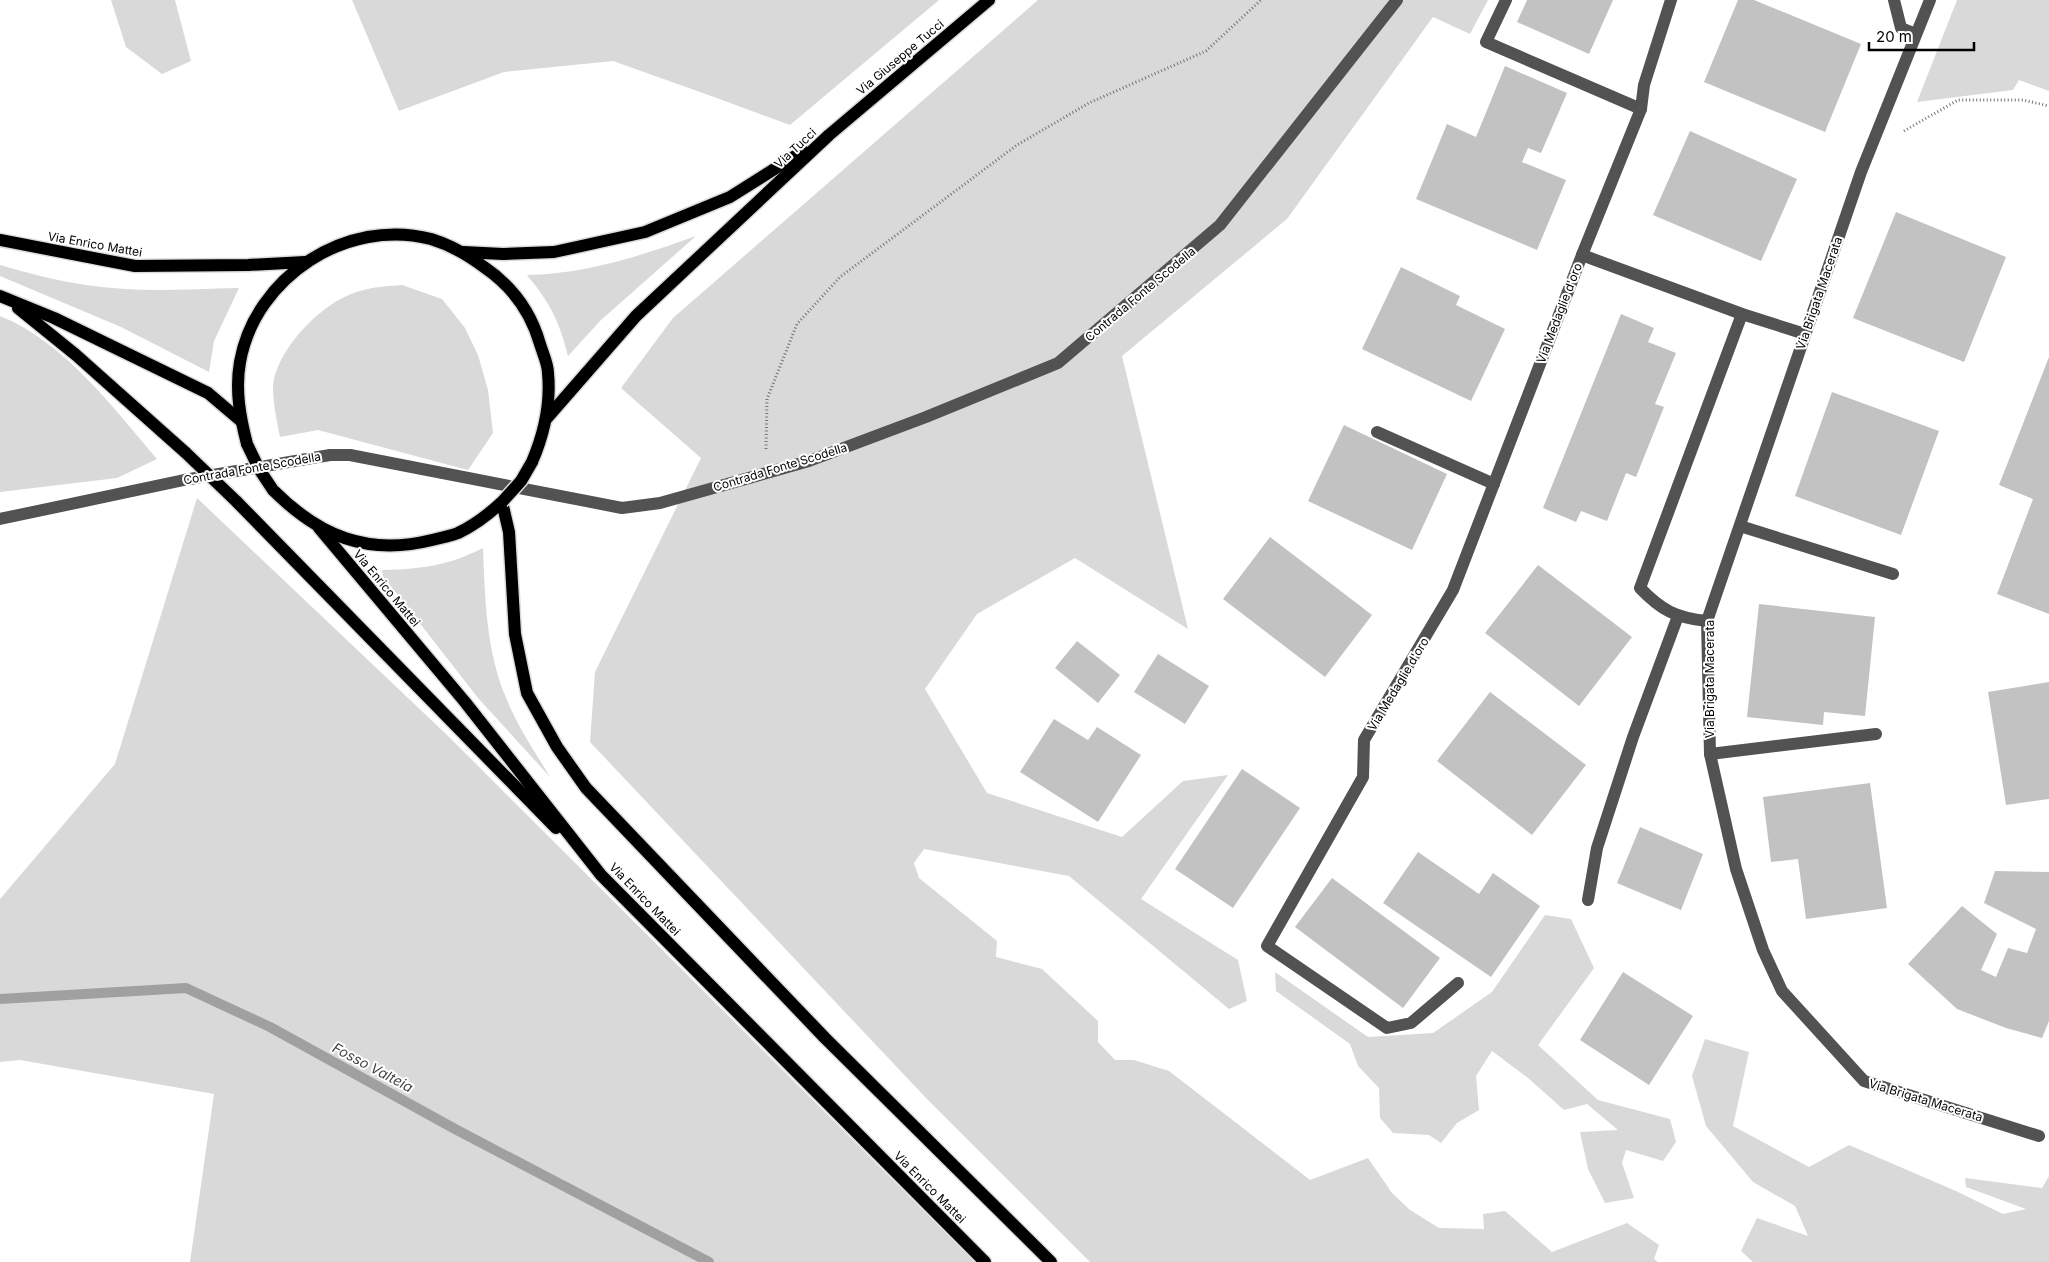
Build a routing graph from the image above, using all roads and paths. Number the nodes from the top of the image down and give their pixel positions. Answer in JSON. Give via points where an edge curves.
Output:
{"nodes":[{"id":1,"x":989,"y":0,"type":"edge"},
{"id":2,"x":1261,"y":0,"type":"edge"},
{"id":3,"x":1397,"y":0,"type":"edge"},
{"id":4,"x":1506,"y":0,"type":"edge"},
{"id":5,"x":1671,"y":0,"type":"edge"},
{"id":6,"x":1894,"y":0,"type":"edge"},
{"id":7,"x":1930,"y":0,"type":"edge"},
{"id":8,"x":1916,"y":34,"type":"junction"},
{"id":9,"x":2049,"y":106,"type":"edge"},
{"id":10,"x":1641,"y":109,"type":"junction"},
{"id":11,"x":1878,"y":129,"type":"junction"},
{"id":12,"x":829,"y":135,"type":"junction"},
{"id":13,"x":0,"y":240,"type":"edge"},
{"id":14,"x":463,"y":252,"type":"junction"},
{"id":15,"x":1582,"y":255,"type":"junction"},
{"id":16,"x":305,"y":262,"type":"junction"},
{"id":17,"x":4,"y":298,"type":"edge"},
{"id":18,"x":1742,"y":314,"type":"junction"},
{"id":19,"x":1805,"y":334,"type":"junction"},
{"id":20,"x":547,"y":418,"type":"junction"},
{"id":21,"x":241,"y":421,"type":"junction"},
{"id":22,"x":1376,"y":432,"type":"dead end"},
{"id":23,"x":765,"y":473,"type":"junction"},
{"id":24,"x":1494,"y":484,"type":"junction"},
{"id":25,"x":502,"y":502,"type":"junction"},
{"id":26,"x":0,"y":520,"type":"edge"},
{"id":27,"x":317,"y":526,"type":"junction"},
{"id":28,"x":1740,"y":526,"type":"junction"},
{"id":29,"x":1892,"y":574,"type":"dead end"},
{"id":30,"x":1678,"y":616,"type":"junction"},
{"id":31,"x":1707,"y":621,"type":"junction"},
{"id":32,"x":1876,"y":734,"type":"dead end"},
{"id":33,"x":1710,"y":754,"type":"junction"},
{"id":34,"x":601,"y":875,"type":"junction"},
{"id":35,"x":1588,"y":900,"type":"dead end"},
{"id":36,"x":1458,"y":984,"type":"dead end"},
{"id":37,"x":2039,"y":1136,"type":"dead end"},
{"id":38,"x":985,"y":1262,"type":"edge"},
{"id":39,"x":1051,"y":1262,"type":"edge"}],
"edges":[{"from":1,"to":12,"type":"main road","name":"Via Giuseppe Tucci"},
{"from":2,"to":23,"type":"path","via":[[1206,51],[1088,103],[1017,145],[840,277],[797,324],[767,399]]},
{"from":3,"to":23,"type":"street","name":"Contrada Fonte Scodella","via":[[1220,225],[1058,363],[809,461]]},
{"from":4,"to":10,"type":"street","via":[[1486,42]]},
{"from":5,"to":10,"type":"street","name":"Via Medaglie d'oro","via":[[1644,84]]},
{"from":6,"to":8,"type":"street","via":[[1901,28]]},
{"from":7,"to":8,"type":"street","name":"Via Brigata Macerata"},
{"from":8,"to":11,"type":"street","name":"Via Brigata Macerata"},
{"from":9,"to":11,"type":"path","via":[[2023,100],[1958,100],[1897,135]]},
{"from":10,"to":15,"type":"street","name":"Via Medaglie d'oro"},
{"from":11,"to":19,"type":"street","name":"Via Brigata Macerata"},
{"from":12,"to":14,"type":"main road","name":"Via Tucci","via":[[730,197],[645,232],[554,252]]},
{"from":12,"to":20,"type":"main road","name":"Via Tucci","via":[[636,316]]},
{"from":13,"to":16,"type":"main road","name":"Via Enrico Mattei","via":[[135,266]]},
{"from":14,"to":16,"type":"main road","via":[[430,239],[397,235],[365,238],[335,246]]},
{"from":14,"to":20,"type":"main road","via":[[502,279],[535,326],[548,373]]},
{"from":15,"to":18,"type":"street","name":"Via Medaglie d'oro"},
{"from":15,"to":24,"type":"street","name":"Via Medaglie d'oro"},
{"from":16,"to":21,"type":"main road","via":[[280,283],[260,309],[248,334],[240,361]]},
{"from":17,"to":21,"type":"main road","via":[[54,318],[208,393]]},
{"from":17,"to":34,"type":"main road","bridge":true,"via":[[76,355],[236,501]]},
{"from":18,"to":19,"type":"street","name":"Via Medaglie d'oro"},
{"from":18,"to":30,"type":"street","via":[[1640,588],[1656,605]]},
{"from":19,"to":28,"type":"street","name":"Via Brigata Macerata"},
{"from":20,"to":25,"type":"main road","bridge":true,"via":[[532,462],[521,481]]},
{"from":21,"to":27,"type":"main road","bridge":true,"via":[[247,444],[273,490]]},
{"from":22,"to":24,"type":"street"},
{"from":23,"to":26,"type":"street","name":"Contrada Fonte Scodella","via":[[660,503],[622,508],[350,455],[330,455],[184,480]]},
{"from":24,"to":36,"type":"street","name":"Via Medaglie d'oro","via":[[1453,590],[1364,740],[1363,777],[1267,946],[1387,1028],[1411,1023]]},
{"from":25,"to":27,"type":"main road","via":[[457,533],[409,546],[381,546],[354,541]]},
{"from":25,"to":39,"type":"main road","via":[[509,532],[515,634],[527,693],[557,747],[586,788],[826,1038]]},
{"from":27,"to":34,"type":"main road","name":"Via Enrico Mattei","via":[[465,702]]},
{"from":28,"to":29,"type":"street"},
{"from":28,"to":31,"type":"street","name":"Via Brigata Macerata"},
{"from":30,"to":31,"type":"street"},
{"from":30,"to":35,"type":"street","via":[[1597,848]]},
{"from":31,"to":33,"type":"street","name":"Via Brigata Macerata"},
{"from":32,"to":33,"type":"street"},
{"from":33,"to":37,"type":"street","name":"Via Brigata Macerata","via":[[1736,870],[1763,950],[1782,991],[1864,1081]]},
{"from":34,"to":38,"type":"main road","name":"Via Enrico Mattei"}]}
